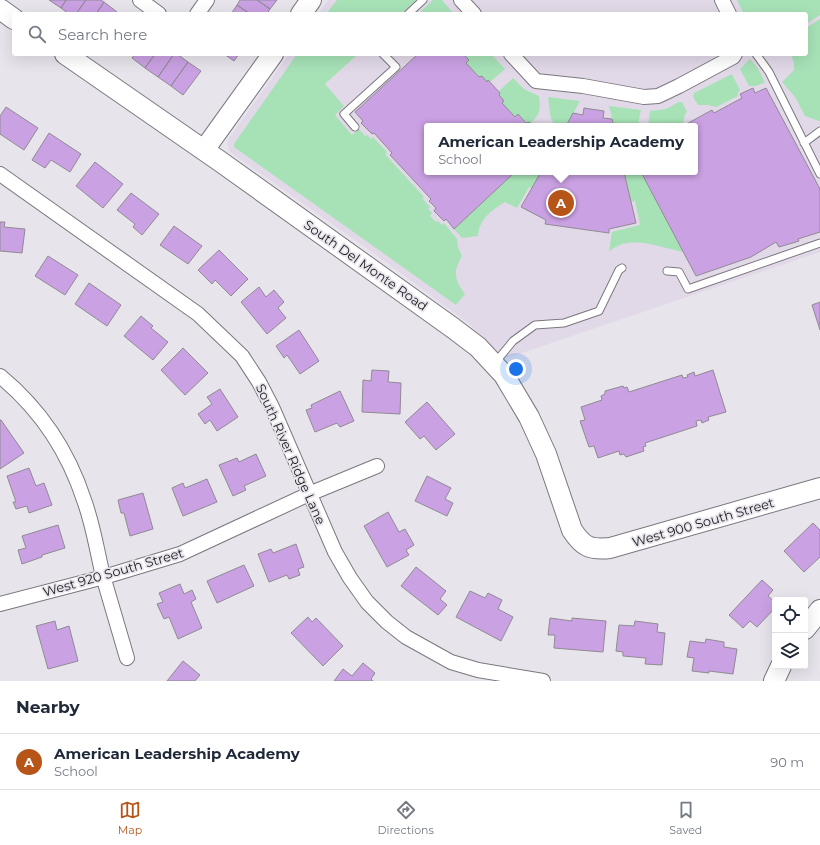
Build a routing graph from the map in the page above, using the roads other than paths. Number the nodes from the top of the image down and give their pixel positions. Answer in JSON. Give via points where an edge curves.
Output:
{"nodes":[{"id":1,"x":140,"y":0,"type":"edge"},
{"id":2,"x":207,"y":0,"type":"edge"},
{"id":3,"x":312,"y":0,"type":"edge"},
{"id":4,"x":423,"y":0,"type":"edge"},
{"id":5,"x":461,"y":0,"type":"edge"},
{"id":6,"x":722,"y":0,"type":"edge"},
{"id":7,"x":0,"y":9,"type":"edge"},
{"id":8,"x":156,"y":12,"type":"edge"},
{"id":9,"x":198,"y":12,"type":"edge"},
{"id":10,"x":303,"y":12,"type":"edge"},
{"id":11,"x":410,"y":12,"type":"edge"},
{"id":12,"x":472,"y":12,"type":"edge"},
{"id":13,"x":727,"y":12,"type":"edge"},
{"id":14,"x":12,"y":18,"type":"edge"},
{"id":15,"x":68,"y":56,"type":"edge"},
{"id":16,"x":272,"y":56,"type":"edge"},
{"id":17,"x":385,"y":56,"type":"edge"},
{"id":18,"x":513,"y":56,"type":"edge"},
{"id":19,"x":734,"y":56,"type":"edge"},
{"id":20,"x":757,"y":56,"type":"edge"},
{"id":21,"x":355,"y":128,"type":"dead end"},
{"id":22,"x":820,"y":131,"type":"edge"},
{"id":23,"x":804,"y":142,"type":"junction"},
{"id":24,"x":204,"y":150,"type":"junction"},
{"id":25,"x":0,"y":174,"type":"edge"},
{"id":26,"x":820,"y":174,"type":"edge"},
{"id":27,"x":820,"y":244,"type":"edge"},
{"id":28,"x":622,"y":268,"type":"dead end"},
{"id":29,"x":667,"y":271,"type":"dead end"},
{"id":30,"x":494,"y":364,"type":"junction"},
{"id":31,"x":0,"y":376,"type":"edge"},
{"id":32,"x":377,"y":466,"type":"dead end"},
{"id":33,"x":820,"y":488,"type":"edge"},
{"id":34,"x":309,"y":494,"type":"junction"},
{"id":35,"x":585,"y":545,"type":"joint"},
{"id":36,"x":104,"y":577,"type":"junction"},
{"id":37,"x":0,"y":604,"type":"edge"},
{"id":38,"x":820,"y":610,"type":"edge"},
{"id":39,"x":808,"y":625,"type":"edge"},
{"id":40,"x":127,"y":658,"type":"dead end"},
{"id":41,"x":780,"y":669,"type":"edge"},
{"id":42,"x":543,"y":681,"type":"edge"},
{"id":43,"x":774,"y":681,"type":"edge"}],
"edges":[{"from":1,"to":8,"type":"street"},
{"from":2,"to":9,"type":"street"},
{"from":3,"to":10,"type":"street"},
{"from":4,"to":11,"type":"lane"},
{"from":5,"to":12,"type":"street"},
{"from":6,"to":13,"type":"street"},
{"from":7,"to":14,"type":"street"},
{"from":15,"to":24,"type":"street","name":"South Del Monte Road"},
{"from":16,"to":24,"type":"street"},
{"from":17,"to":21,"type":"lane","via":[[396,67],[344,114]]},
{"from":18,"to":19,"type":"street","via":[[536,81],[644,97],[658,96]]},
{"from":20,"to":23,"type":"lane","via":[[769,72]]},
{"from":22,"to":23,"type":"lane"},
{"from":23,"to":26,"type":"lane"},
{"from":24,"to":30,"type":"street","name":"South Del Monte Road","via":[[453,328],[478,347]]},
{"from":25,"to":34,"type":"street","name":"South River Ridge Lane","via":[[198,314],[242,356],[272,407]]},
{"from":27,"to":29,"type":"lane","via":[[688,289],[679,272]]},
{"from":28,"to":30,"type":"lane","via":[[618,270],[599,311],[564,323],[535,325],[513,341]]},
{"from":30,"to":35,"type":"street","name":"South Del Monte Road","via":[[504,375],[529,417],[546,454],[572,530]]},
{"from":31,"to":36,"type":"street","via":[[17,390],[42,419],[60,446],[85,500]]},
{"from":32,"to":34,"type":"street","name":"West 920 South Street"},
{"from":33,"to":35,"type":"street","name":"West 900 South Street","via":[[610,548],[592,548]]},
{"from":34,"to":36,"type":"street","name":"West 920 South Street","via":[[180,554]]},
{"from":34,"to":42,"type":"street","name":"South River Ridge Lane","via":[[335,552],[350,578],[367,602],[387,622],[412,640],[451,662],[478,670]]},
{"from":36,"to":37,"type":"street","name":"West 920 South Street"},
{"from":36,"to":40,"type":"street"},
{"from":38,"to":39,"type":"street"},
{"from":41,"to":43,"type":"street"}]}
